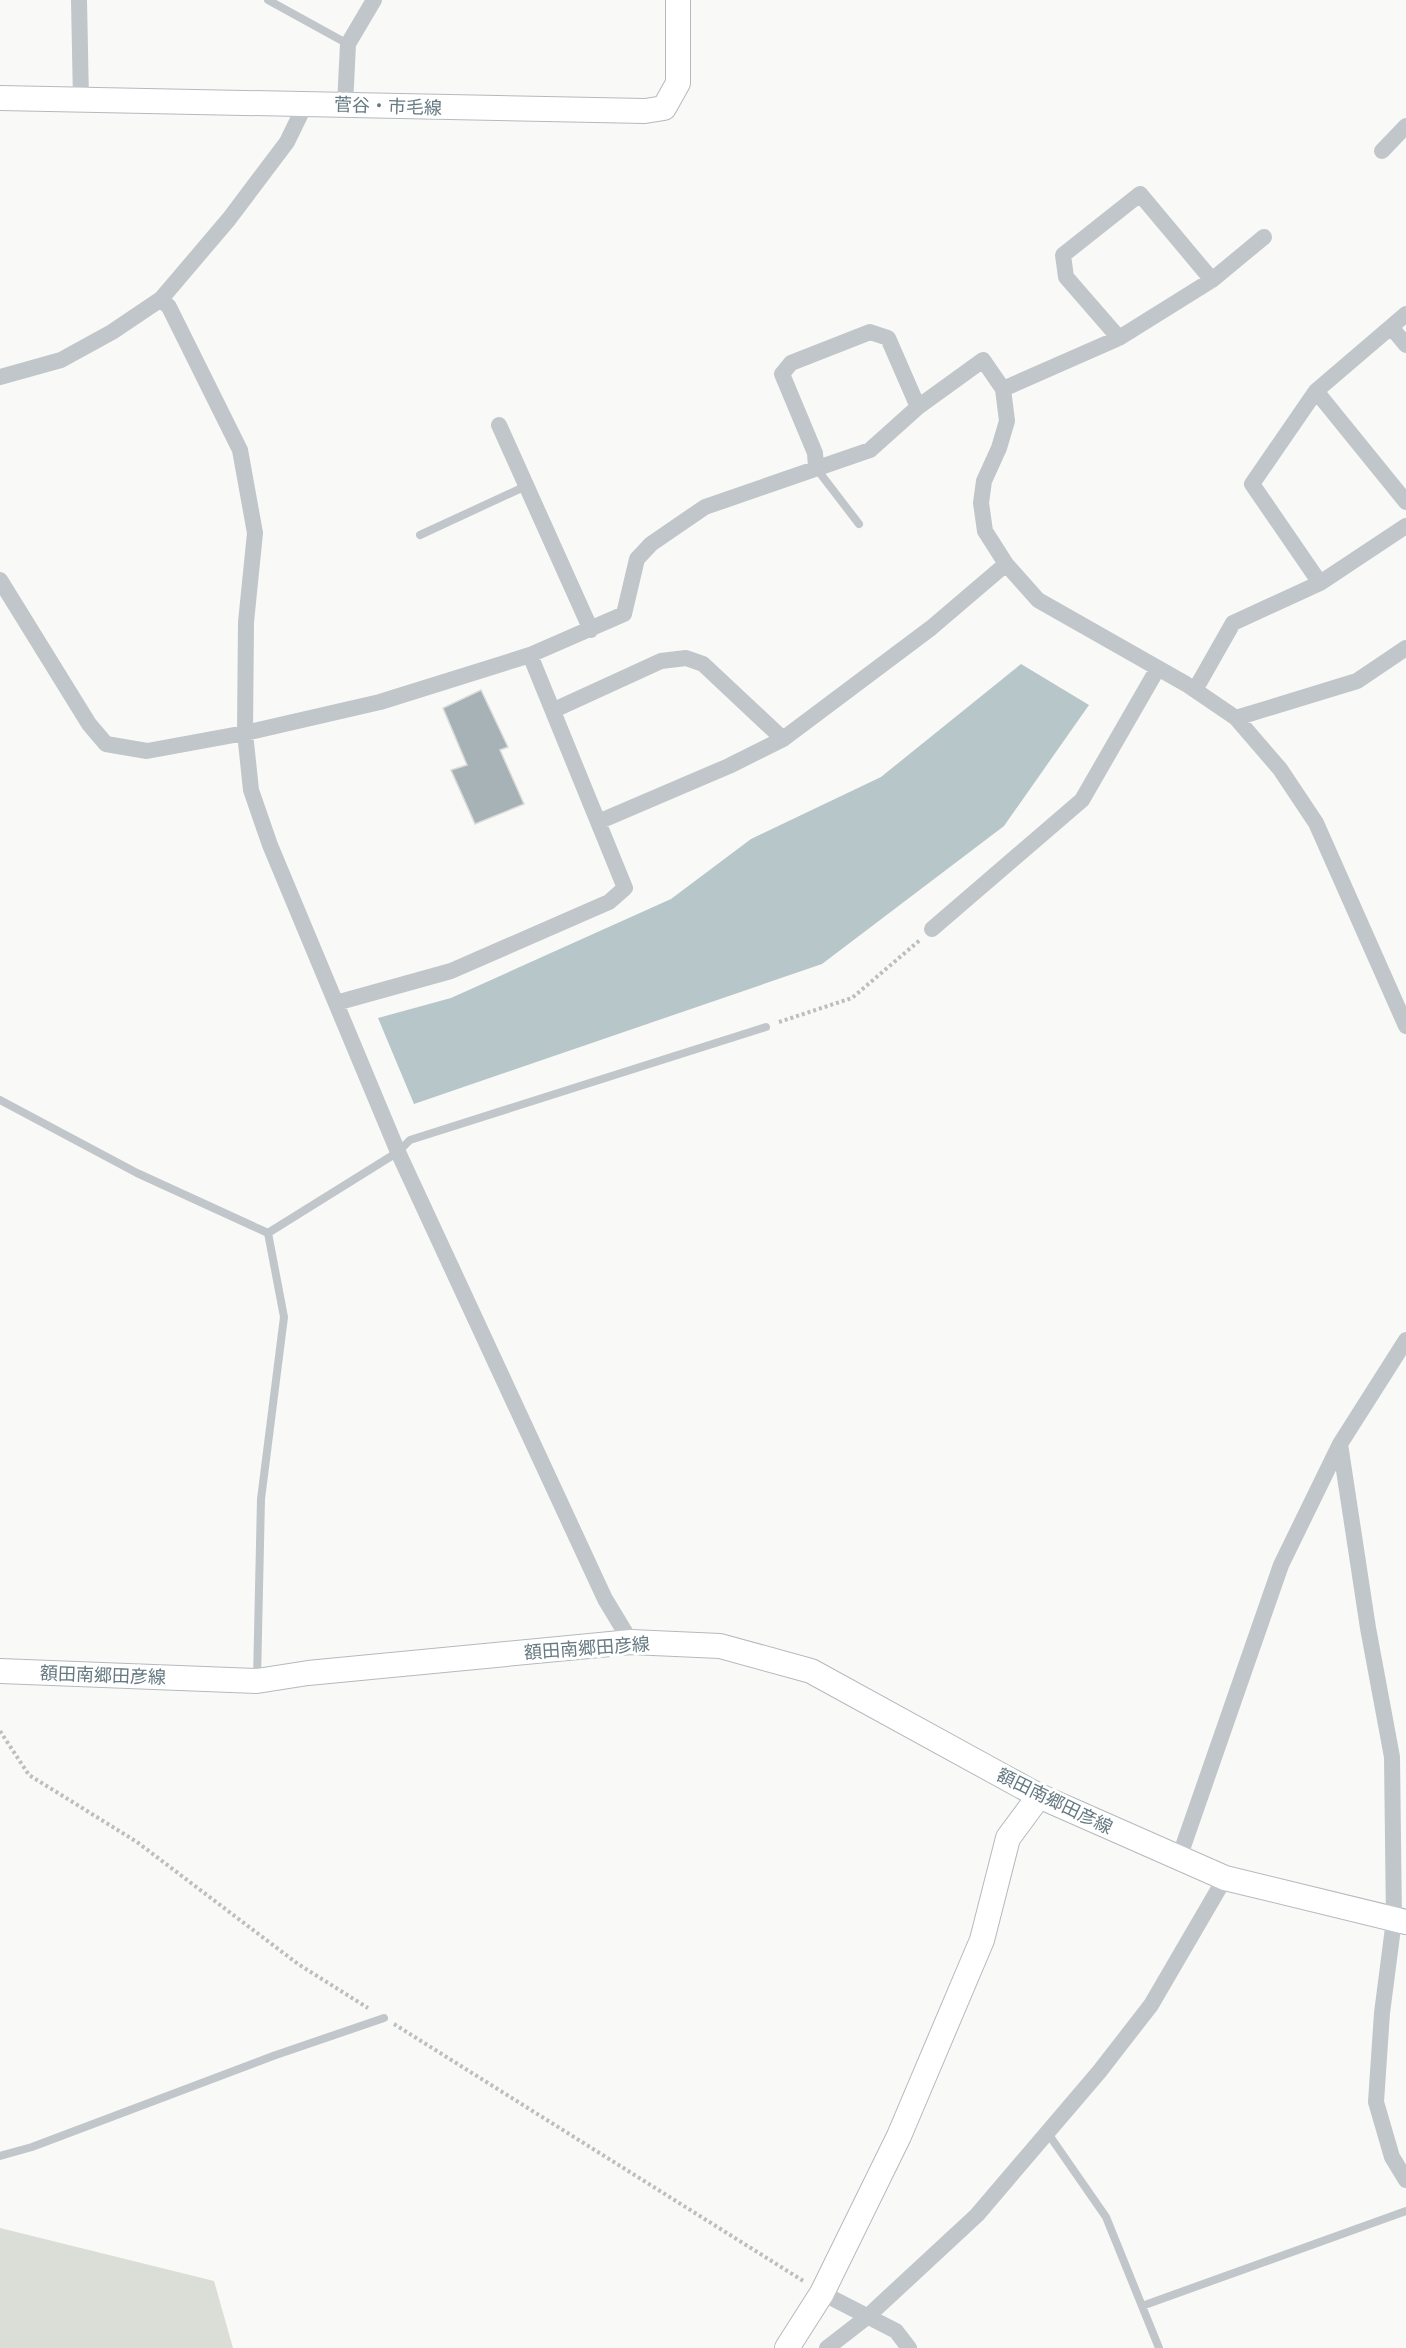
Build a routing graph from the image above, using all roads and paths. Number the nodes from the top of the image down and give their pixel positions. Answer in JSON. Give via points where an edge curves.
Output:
{"nodes":[{"id":1,"x":79,"y":0,"type":"edge"},
{"id":2,"x":268,"y":0,"type":"edge"},
{"id":3,"x":374,"y":0,"type":"edge"},
{"id":4,"x":678,"y":0,"type":"edge"},
{"id":5,"x":348,"y":44,"type":"junction"},
{"id":6,"x":0,"y":98,"type":"edge"},
{"id":7,"x":81,"y":100,"type":"junction"},
{"id":8,"x":306,"y":103,"type":"junction"},
{"id":9,"x":345,"y":105,"type":"junction"},
{"id":10,"x":1406,"y":126,"type":"edge"},
{"id":11,"x":1382,"y":151,"type":"dead end"},
{"id":12,"x":1264,"y":237,"type":"dead end"},
{"id":13,"x":1212,"y":280,"type":"junction"},
{"id":14,"x":161,"y":299,"type":"junction"},
{"id":15,"x":1406,"y":314,"type":"edge"},
{"id":16,"x":1391,"y":327,"type":"junction"},
{"id":17,"x":1119,"y":338,"type":"junction"},
{"id":18,"x":1406,"y":345,"type":"edge"},
{"id":19,"x":0,"y":377,"type":"edge"},
{"id":20,"x":1003,"y":389,"type":"junction"},
{"id":21,"x":1316,"y":391,"type":"junction"},
{"id":22,"x":918,"y":407,"type":"junction"},
{"id":23,"x":499,"y":425,"type":"dead end"},
{"id":24,"x":816,"y":467,"type":"junction"},
{"id":25,"x":526,"y":486,"type":"junction"},
{"id":26,"x":1406,"y":502,"type":"edge"},
{"id":27,"x":859,"y":524,"type":"dead end"},
{"id":28,"x":1406,"y":526,"type":"edge"},
{"id":29,"x":420,"y":535,"type":"dead end"},
{"id":30,"x":1006,"y":564,"type":"junction"},
{"id":31,"x":0,"y":580,"type":"edge"},
{"id":32,"x":1320,"y":583,"type":"junction"},
{"id":33,"x":591,"y":630,"type":"junction"},
{"id":34,"x":1406,"y":648,"type":"edge"},
{"id":35,"x":530,"y":655,"type":"junction"},
{"id":36,"x":1158,"y":668,"type":"junction"},
{"id":37,"x":1195,"y":690,"type":"junction"},
{"id":38,"x":554,"y":710,"type":"junction"},
{"id":39,"x":1236,"y":718,"type":"junction"},
{"id":40,"x":245,"y":733,"type":"junction"},
{"id":41,"x":783,"y":739,"type":"junction"},
{"id":42,"x":598,"y":822,"type":"junction"},
{"id":43,"x":932,"y":929,"type":"joint"},
{"id":44,"x":336,"y":1003,"type":"junction"},
{"id":45,"x":1406,"y":1026,"type":"edge"},
{"id":46,"x":766,"y":1027,"type":"joint"},
{"id":47,"x":0,"y":1100,"type":"edge"},
{"id":48,"x":398,"y":1152,"type":"junction"},
{"id":49,"x":268,"y":1233,"type":"junction"},
{"id":50,"x":1406,"y":1340,"type":"edge"},
{"id":51,"x":1340,"y":1444,"type":"junction"},
{"id":52,"x":631,"y":1641,"type":"junction"},
{"id":53,"x":0,"y":1671,"type":"edge"},
{"id":54,"x":257,"y":1681,"type":"junction"},
{"id":55,"x":0,"y":1731,"type":"edge"},
{"id":56,"x":1039,"y":1796,"type":"junction"},
{"id":57,"x":1179,"y":1858,"type":"junction"},
{"id":58,"x":1225,"y":1878,"type":"junction"},
{"id":59,"x":1400,"y":1921,"type":"edge"},
{"id":60,"x":384,"y":2018,"type":"junction"},
{"id":61,"x":1047,"y":2132,"type":"junction"},
{"id":62,"x":0,"y":2156,"type":"edge"},
{"id":63,"x":1406,"y":2180,"type":"edge"},
{"id":64,"x":1406,"y":2211,"type":"edge"},
{"id":65,"x":822,"y":2293,"type":"junction"},
{"id":66,"x":1142,"y":2306,"type":"junction"},
{"id":67,"x":867,"y":2317,"type":"junction"},
{"id":68,"x":787,"y":2348,"type":"edge"},
{"id":69,"x":827,"y":2348,"type":"edge"},
{"id":70,"x":909,"y":2348,"type":"edge"},
{"id":71,"x":1159,"y":2348,"type":"edge"}],
"edges":[{"from":1,"to":7,"type":"street"},
{"from":2,"to":5,"type":"lane"},
{"from":3,"to":5,"type":"street"},
{"from":4,"to":9,"type":"main road","name":"菅谷・市毛線","via":[[678,83],[664,108],[645,111]]},
{"from":5,"to":9,"type":"street"},
{"from":6,"to":7,"type":"main road","name":"菅谷・市毛線"},
{"from":7,"to":8,"type":"main road","name":"菅谷・市毛線"},
{"from":8,"to":9,"type":"main road","name":"菅谷・市毛線"},
{"from":8,"to":14,"type":"street","via":[[287,142],[230,219]]},
{"from":10,"to":11,"type":"street"},
{"from":12,"to":13,"type":"street"},
{"from":13,"to":17,"type":"street"},
{"from":13,"to":17,"type":"street","via":[[1140,194],[1063,255],[1066,277]]},
{"from":14,"to":19,"type":"street","via":[[61,360]]},
{"from":14,"to":40,"type":"street","via":[[169,307],[240,450],[255,533],[246,622]]},
{"from":15,"to":16,"type":"street"},
{"from":16,"to":18,"type":"street"},
{"from":16,"to":21,"type":"street"},
{"from":17,"to":20,"type":"street"},
{"from":20,"to":22,"type":"street","via":[[983,360]]},
{"from":20,"to":30,"type":"street","via":[[1007,421],[984,481],[981,503],[984,531]]},
{"from":21,"to":26,"type":"street"},
{"from":21,"to":32,"type":"street","via":[[1252,484]]},
{"from":22,"to":24,"type":"street","via":[[870,450]]},
{"from":22,"to":24,"type":"street","via":[[888,338],[870,332],[791,363],[782,374],[816,453]]},
{"from":23,"to":25,"type":"street"},
{"from":24,"to":27,"type":"lane"},
{"from":24,"to":33,"type":"street","via":[[705,507],[651,544],[637,559],[624,614]]},
{"from":25,"to":29,"type":"lane"},
{"from":25,"to":33,"type":"street"},
{"from":28,"to":32,"type":"street"},
{"from":30,"to":36,"type":"street","via":[[1038,600]]},
{"from":30,"to":41,"type":"street","via":[[922,635]]},
{"from":31,"to":40,"type":"street","via":[[89,724],[106,744],[147,751]]},
{"from":32,"to":37,"type":"street","via":[[1233,622]]},
{"from":33,"to":35,"type":"street"},
{"from":34,"to":39,"type":"street","via":[[1357,681]]},
{"from":35,"to":38,"type":"street"},
{"from":35,"to":40,"type":"street","via":[[380,702]]},
{"from":36,"to":37,"type":"street"},
{"from":36,"to":43,"type":"street","via":[[1082,800]]},
{"from":37,"to":39,"type":"street"},
{"from":38,"to":41,"type":"street","via":[[661,661],[686,658],[703,664]]},
{"from":38,"to":42,"type":"street"},
{"from":39,"to":45,"type":"street","via":[[1280,768],[1316,823]]},
{"from":40,"to":44,"type":"street","via":[[251,790]]},
{"from":41,"to":42,"type":"street"},
{"from":42,"to":44,"type":"street","via":[[625,888],[609,902],[451,971]]},
{"from":43,"to":46,"type":"path","via":[[852,998]]},
{"from":44,"to":48,"type":"street"},
{"from":46,"to":48,"type":"lane","via":[[410,1140]]},
{"from":47,"to":49,"type":"lane","via":[[137,1173]]},
{"from":48,"to":49,"type":"lane"},
{"from":48,"to":52,"type":"street","via":[[605,1599]]},
{"from":49,"to":54,"type":"lane","via":[[284,1317],[261,1499]]},
{"from":50,"to":51,"type":"street"},
{"from":51,"to":57,"type":"street","via":[[1281,1565]]},
{"from":51,"to":59,"type":"street","via":[[1392,1757]]},
{"from":52,"to":54,"type":"main road","name":"額田南郷田彦線"},
{"from":52,"to":56,"type":"main road","name":"額田南郷田彦線","via":[[720,1646],[810,1671]]},
{"from":53,"to":54,"type":"main road","name":"額田南郷田彦線"},
{"from":55,"to":60,"type":"path","via":[[29,1775],[136,1842],[298,1964]]},
{"from":56,"to":57,"type":"main road","name":"額田南郷田彦線"},
{"from":56,"to":65,"type":"main road","via":[[1008,1838],[982,1940],[899,2136]]},
{"from":57,"to":58,"type":"main road","name":"額田南郷田彦線"},
{"from":58,"to":59,"type":"main road","name":"額田南郷田彦線"},
{"from":58,"to":61,"type":"street","via":[[1151,2005]]},
{"from":59,"to":63,"type":"street","via":[[1382,2013],[1376,2102],[1392,2157]]},
{"from":60,"to":62,"type":"lane"},
{"from":60,"to":65,"type":"path"},
{"from":61,"to":66,"type":"lane","via":[[1106,2217]]},
{"from":61,"to":67,"type":"street","via":[[977,2215]]},
{"from":64,"to":66,"type":"lane"},
{"from":65,"to":67,"type":"street"},
{"from":65,"to":68,"type":"main road"},
{"from":66,"to":71,"type":"lane"},
{"from":67,"to":69,"type":"street"},
{"from":67,"to":70,"type":"street","via":[[896,2331]]}]}
